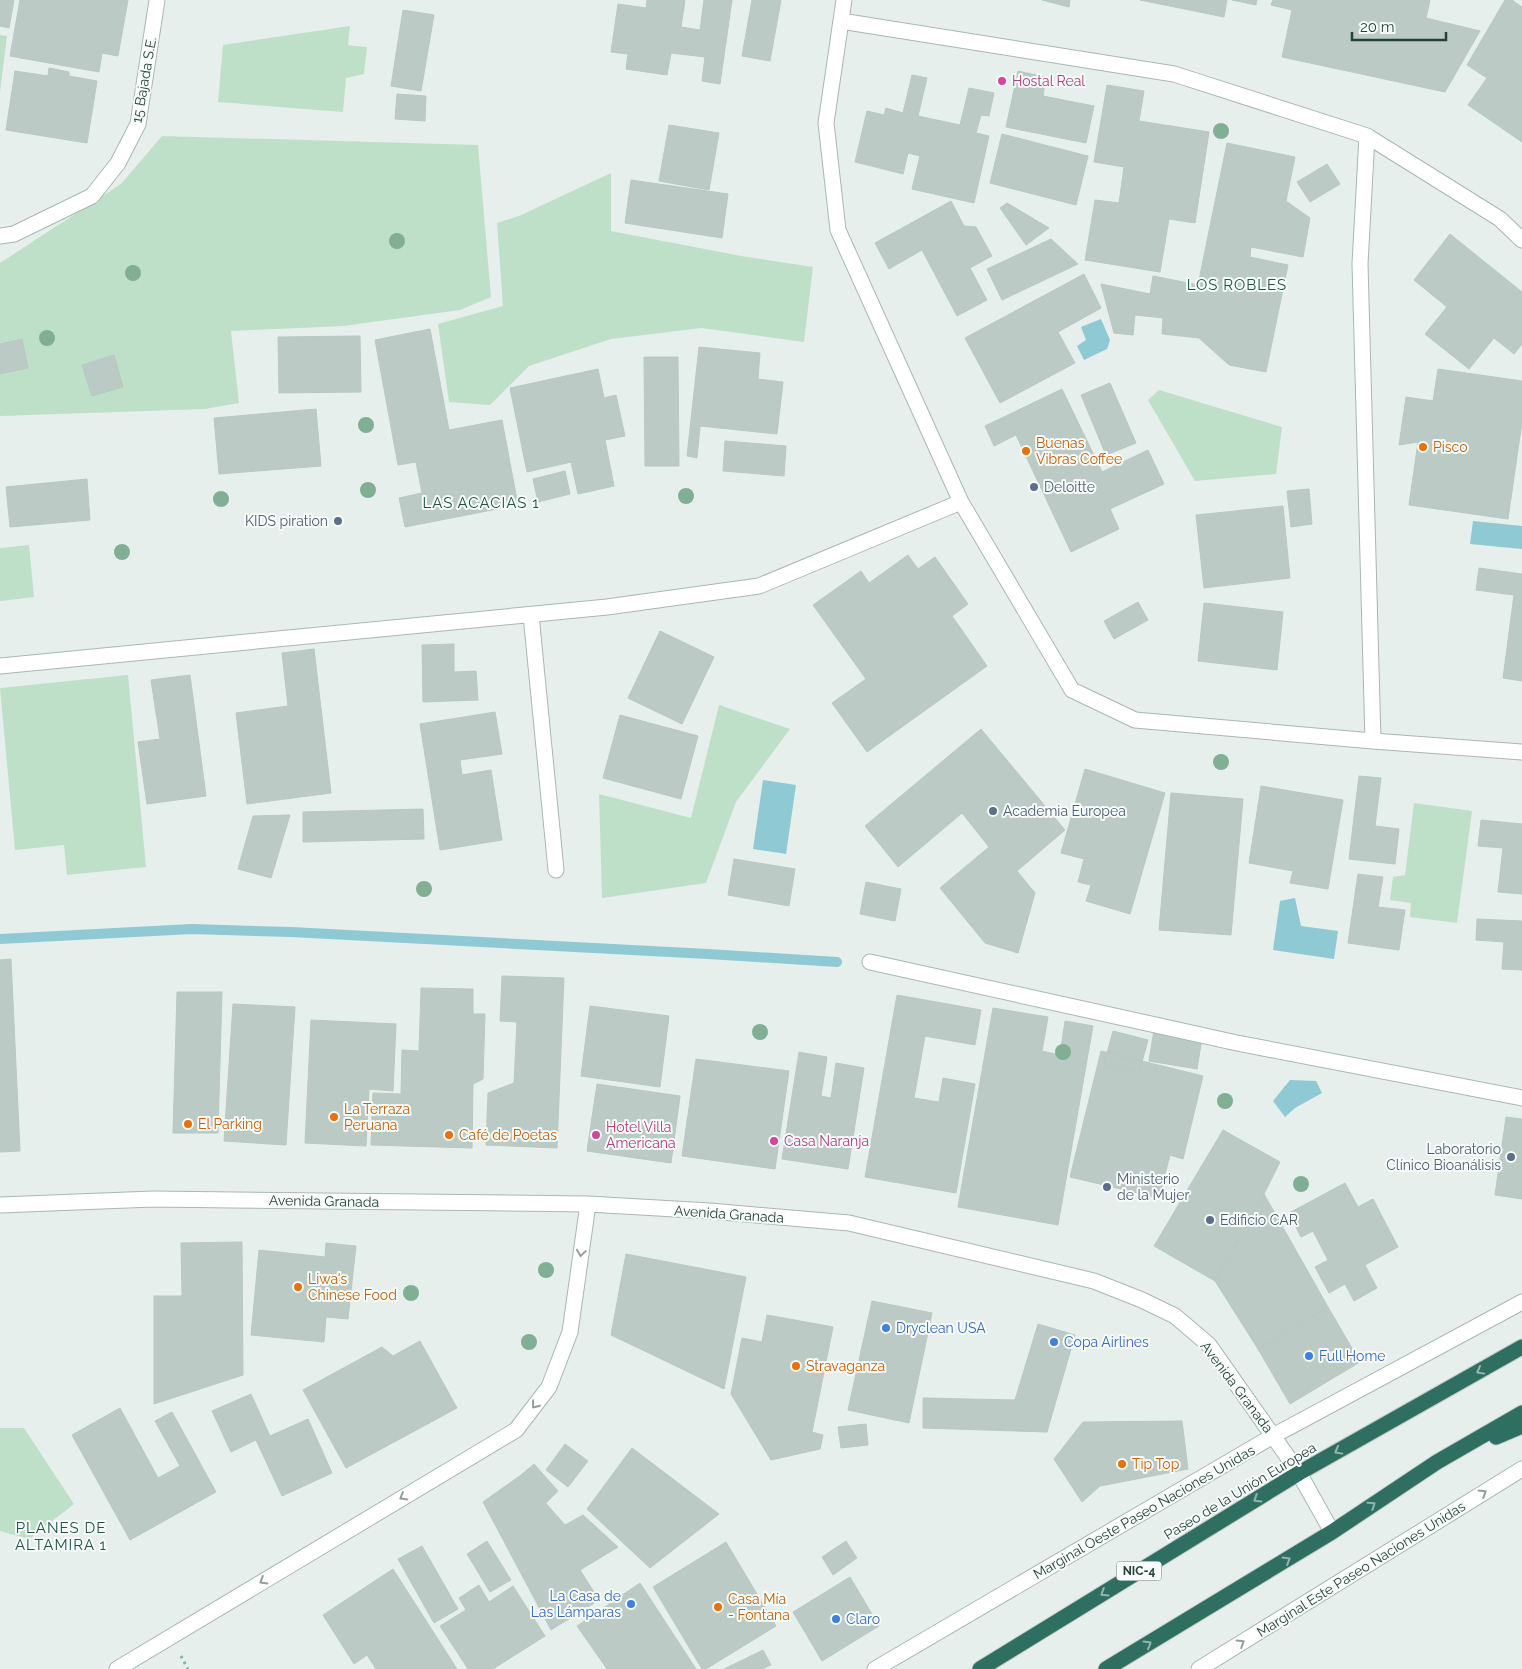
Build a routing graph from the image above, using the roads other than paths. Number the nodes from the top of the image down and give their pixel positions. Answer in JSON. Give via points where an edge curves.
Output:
{"nodes":[{"id":1,"x":157,"y":0,"type":"edge"},
{"id":2,"x":844,"y":0,"type":"edge"},
{"id":3,"x":842,"y":21,"type":"junction"},
{"id":4,"x":1367,"y":136,"type":"junction"},
{"id":5,"x":0,"y":236,"type":"edge"},
{"id":6,"x":1522,"y":240,"type":"edge"},
{"id":7,"x":961,"y":502,"type":"junction"},
{"id":8,"x":531,"y":615,"type":"junction"},
{"id":9,"x":0,"y":666,"type":"edge"},
{"id":10,"x":1373,"y":742,"type":"junction"},
{"id":11,"x":1522,"y":752,"type":"edge"},
{"id":12,"x":556,"y":870,"type":"dead end"},
{"id":13,"x":870,"y":962,"type":"dead end"},
{"id":14,"x":1522,"y":1098,"type":"edge"},
{"id":15,"x":588,"y":1204,"type":"junction"},
{"id":16,"x":0,"y":1206,"type":"edge"},
{"id":17,"x":1522,"y":1302,"type":"edge"},
{"id":18,"x":1522,"y":1347,"type":"edge"},
{"id":19,"x":1522,"y":1412,"type":"edge"},
{"id":20,"x":1522,"y":1426,"type":"edge"},
{"id":21,"x":1274,"y":1436,"type":"junction"},
{"id":22,"x":1437,"y":1462,"type":"junction"},
{"id":23,"x":1522,"y":1469,"type":"edge"},
{"id":24,"x":1298,"y":1473,"type":"junction"},
{"id":25,"x":1332,"y":1532,"type":"junction"},
{"id":26,"x":117,"y":1669,"type":"edge"},
{"id":27,"x":875,"y":1669,"type":"edge"},
{"id":28,"x":980,"y":1669,"type":"edge"},
{"id":29,"x":1106,"y":1669,"type":"edge"},
{"id":30,"x":1200,"y":1669,"type":"edge"}],
"edges":[{"from":1,"to":5,"type":"street","name":"15 Bajada S.E.","via":[[138,124],[118,163],[92,196],[14,234]]},
{"from":2,"to":3,"type":"street"},
{"from":3,"to":4,"type":"street","via":[[1174,74]]},
{"from":3,"to":7,"type":"street","via":[[826,123],[838,230]]},
{"from":4,"to":6,"type":"street","via":[[1500,219]]},
{"from":4,"to":10,"type":"street","via":[[1360,264]]},
{"from":7,"to":8,"type":"street","via":[[759,586]]},
{"from":7,"to":10,"type":"street","via":[[1072,690],[1135,720]]},
{"from":8,"to":9,"type":"street"},
{"from":8,"to":12,"type":"street"},
{"from":10,"to":11,"type":"street"},
{"from":13,"to":14,"type":"street","via":[[1237,1043]]},
{"from":15,"to":16,"type":"street","name":"Avenida Granada","via":[[153,1200]]},
{"from":15,"to":21,"type":"street","name":"Avenida Granada","via":[[849,1223],[1094,1281],[1175,1316],[1209,1345]]},
{"from":15,"to":26,"type":"street","one_way":true,"via":[[570,1332],[549,1387],[516,1430]]},
{"from":17,"to":21,"type":"street","name":"Marginal Oeste Paseo Naciones Unidas"},
{"from":18,"to":24,"type":"highway","name":"Paseo de la Unión Europea","number":"NIC-4","one_way":true},
{"from":19,"to":22,"type":"highway"},
{"from":20,"to":22,"type":"highway"},
{"from":21,"to":24,"type":"street","name":"Avenida Granada"},
{"from":21,"to":27,"type":"street","name":"Marginal Oeste Paseo Naciones Unidas"},
{"from":25,"to":22,"type":"highway","one_way":true},
{"from":30,"to":23,"type":"street","name":"Marginal Este Paseo Naciones Unidas","one_way":true},
{"from":24,"to":25,"type":"street","name":"Avenida Granada"},
{"from":24,"to":28,"type":"highway","name":"Paseo de la Unión Europea","number":"NIC-4","one_way":true},
{"from":29,"to":25,"type":"highway","one_way":true}]}
